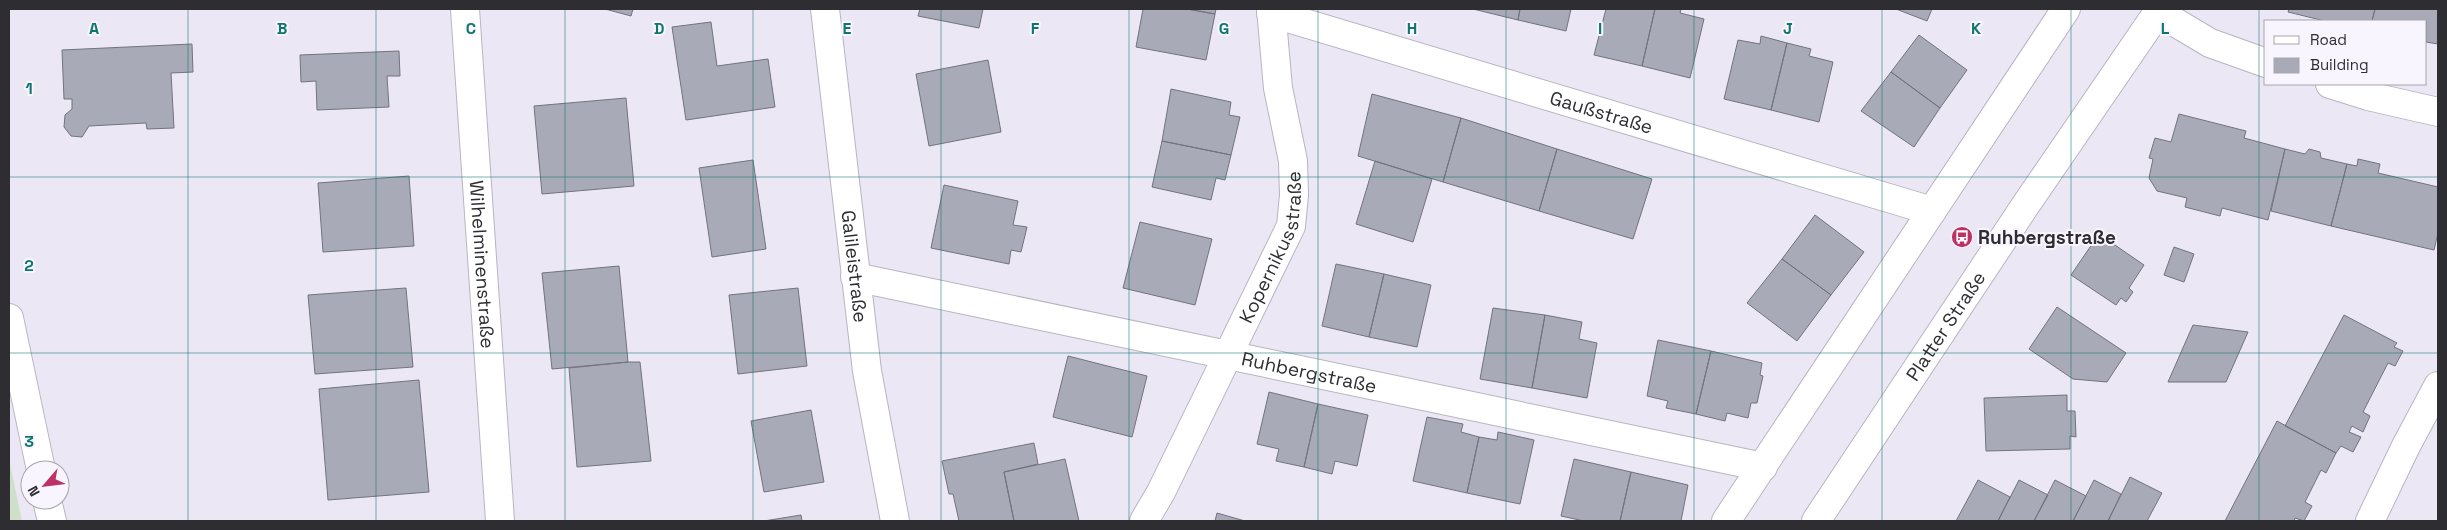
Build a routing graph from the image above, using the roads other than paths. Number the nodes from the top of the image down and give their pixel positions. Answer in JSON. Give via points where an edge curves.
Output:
{"nodes":[{"id":1,"x":465,"y":9,"type":"edge"},
{"id":2,"x":825,"y":9,"type":"edge"},
{"id":3,"x":2066,"y":9,"type":"edge"},
{"id":4,"x":2159,"y":10,"type":"edge"},
{"id":5,"x":1271,"y":11,"type":"edge"},
{"id":6,"x":2264,"y":62,"type":"edge"},
{"id":7,"x":2333,"y":85,"type":"edge"},
{"id":8,"x":2438,"y":112,"type":"edge"},
{"id":9,"x":1932,"y":211,"type":"junction"},
{"id":10,"x":856,"y":277,"type":"junction"},
{"id":11,"x":9,"y":318,"type":"edge"},
{"id":12,"x":1228,"y":355,"type":"junction"},
{"id":13,"x":2438,"y":386,"type":"edge"},
{"id":14,"x":39,"y":460,"type":"edge"},
{"id":15,"x":1763,"y":467,"type":"junction"},
{"id":16,"x":500,"y":521,"type":"edge"},
{"id":17,"x":895,"y":521,"type":"edge"},
{"id":18,"x":1144,"y":521,"type":"edge"},
{"id":19,"x":1726,"y":521,"type":"edge"},
{"id":20,"x":1816,"y":521,"type":"edge"},
{"id":21,"x":2370,"y":521,"type":"edge"}],
"edges":[{"from":1,"to":16,"type":"street","name":"Wilhelminenstraße"},
{"from":2,"to":10,"type":"street","name":"Galileistraße"},
{"from":3,"to":9,"type":"street"},
{"from":4,"to":6,"type":"street","via":[[2210,43]]},
{"from":4,"to":20,"type":"street","name":"Platter Straße"},
{"from":5,"to":9,"type":"street","name":"Gaußstraße"},
{"from":5,"to":12,"type":"street","name":"Kopernikusstraße","via":[[1278,88],[1293,161],[1291,226]]},
{"from":7,"to":8,"type":"street"},
{"from":9,"to":15,"type":"street"},
{"from":10,"to":12,"type":"street","name":"Ruhbergstraße"},
{"from":10,"to":17,"type":"street","name":"Galileistraße","via":[[867,371]]},
{"from":11,"to":14,"type":"street"},
{"from":12,"to":15,"type":"street","name":"Ruhbergstraße"},
{"from":12,"to":18,"type":"street","name":"Kopernikusstraße"},
{"from":13,"to":21,"type":"street"},
{"from":15,"to":19,"type":"street"}]}
